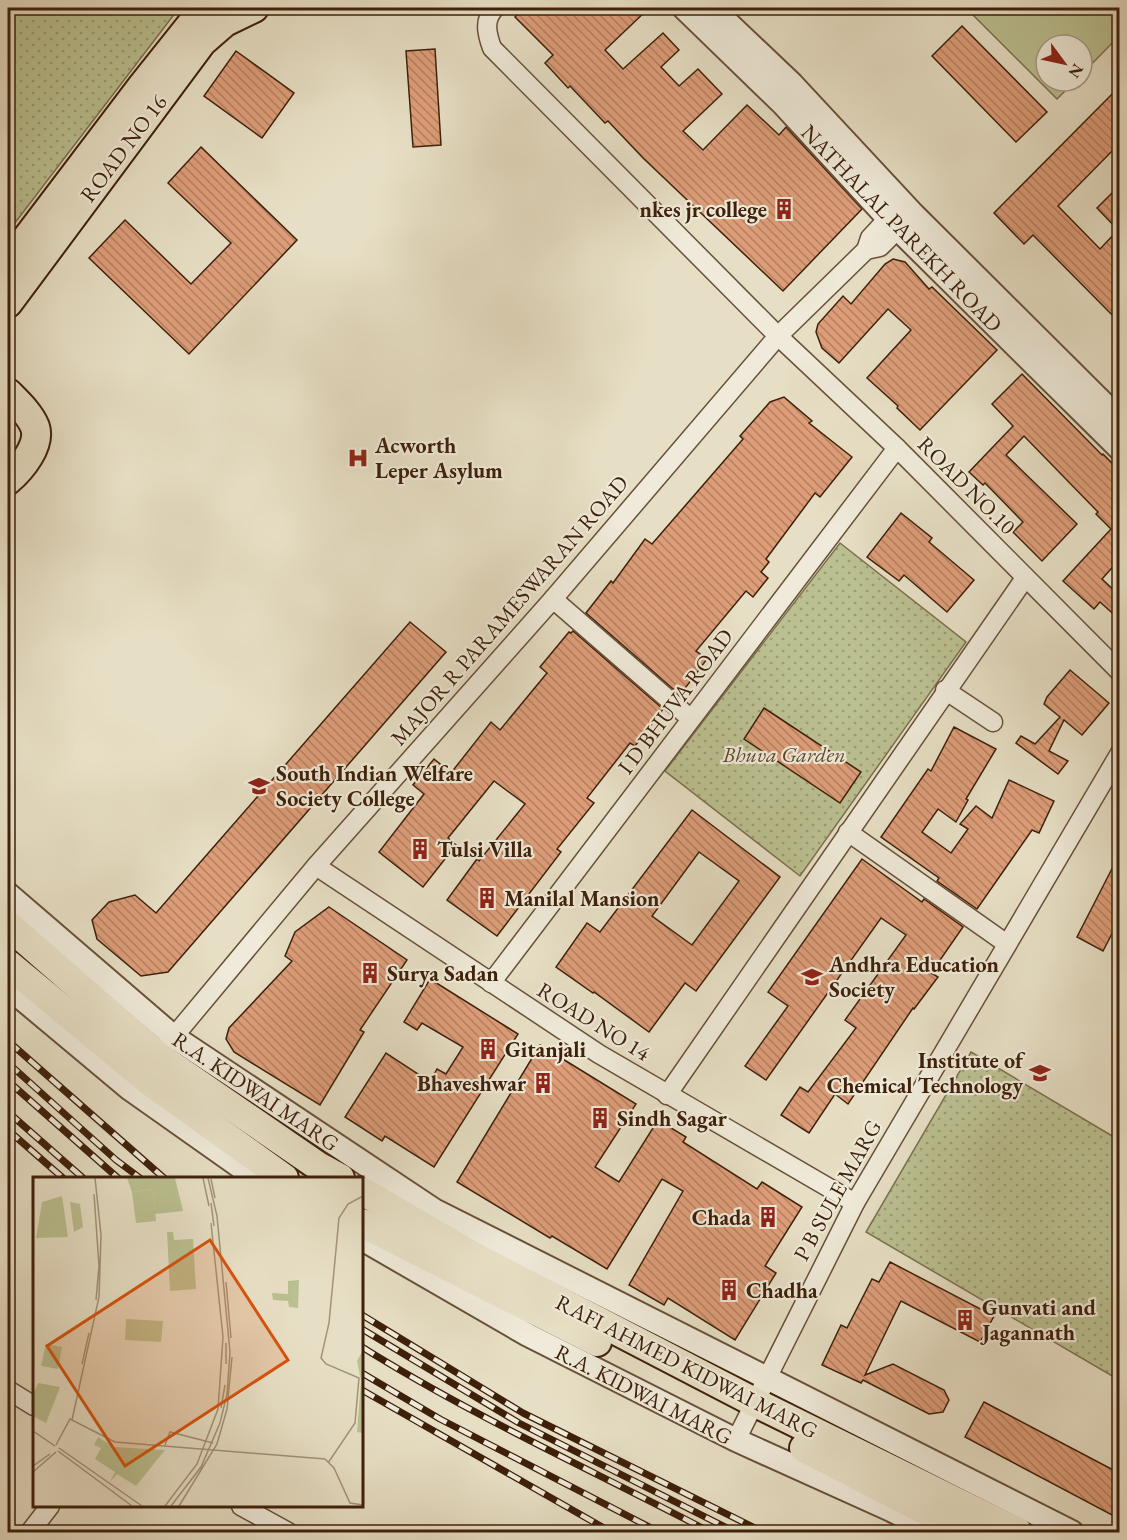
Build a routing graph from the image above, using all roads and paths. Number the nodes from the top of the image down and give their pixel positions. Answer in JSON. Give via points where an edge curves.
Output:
{"nodes":[{"id":1,"x":209,"y":8,"type":"edge"},
{"id":2,"x":254,"y":8,"type":"edge"},
{"id":3,"x":495,"y":8,"type":"edge"},
{"id":4,"x":684,"y":8,"type":"edge"},
{"id":5,"x":712,"y":8,"type":"edge"},
{"id":6,"x":727,"y":36,"type":"junction"},
{"id":7,"x":165,"y":75,"type":"junction"},
{"id":8,"x":900,"y":216,"type":"junction"},
{"id":9,"x":8,"y":263,"type":"edge"},
{"id":10,"x":8,"y":303,"type":"edge"},
{"id":11,"x":778,"y":336,"type":"junction"},
{"id":12,"x":8,"y":393,"type":"edge"},
{"id":13,"x":1119,"y":420,"type":"edge"},
{"id":14,"x":897,"y":448,"type":"junction"},
{"id":15,"x":1119,"y":449,"type":"edge"},
{"id":16,"x":8,"y":480,"type":"edge"},
{"id":17,"x":1025,"y":578,"type":"junction"},
{"id":18,"x":554,"y":599,"type":"junction"},
{"id":19,"x":1119,"y":672,"type":"edge"},
{"id":20,"x":945,"y":690,"type":"junction"},
{"id":21,"x":691,"y":719,"type":"junction"},
{"id":22,"x":993,"y":722,"type":"dead end"},
{"id":23,"x":1119,"y":753,"type":"edge"},
{"id":24,"x":848,"y":832,"type":"junction"},
{"id":25,"x":316,"y":866,"type":"junction"},
{"id":26,"x":8,"y":894,"type":"edge"},
{"id":27,"x":8,"y":925,"type":"edge"},
{"id":28,"x":1007,"y":944,"type":"junction"},
{"id":29,"x":8,"y":964,"type":"edge"},
{"id":30,"x":491,"y":983,"type":"junction"},
{"id":31,"x":8,"y":987,"type":"edge"},
{"id":32,"x":151,"y":1064,"type":"junction"},
{"id":33,"x":667,"y":1095,"type":"junction"},
{"id":34,"x":254,"y":1177,"type":"edge"},
{"id":35,"x":282,"y":1177,"type":"edge"},
{"id":36,"x":337,"y":1177,"type":"edge"},
{"id":37,"x":363,"y":1192,"type":"edge"},
{"id":38,"x":855,"y":1203,"type":"junction"},
{"id":39,"x":363,"y":1222,"type":"edge"},
{"id":40,"x":363,"y":1240,"type":"edge"},
{"id":41,"x":8,"y":1390,"type":"edge"},
{"id":42,"x":33,"y":1405,"type":"edge"},
{"id":43,"x":751,"y":1409,"type":"junction"},
{"id":44,"x":49,"y":1507,"type":"edge"},
{"id":45,"x":243,"y":1507,"type":"edge"},
{"id":46,"x":30,"y":1533,"type":"edge"},
{"id":47,"x":288,"y":1533,"type":"edge"},
{"id":48,"x":935,"y":1533,"type":"edge"},
{"id":49,"x":967,"y":1533,"type":"edge"},
{"id":50,"x":1018,"y":1533,"type":"edge"},
{"id":51,"x":1072,"y":1533,"type":"edge"}],
"edges":[{"from":1,"to":7,"type":"main road","name":"ROAD NO 16","via":[[190,26]]},
{"from":2,"to":7,"type":"main road","name":"ROAD NO 16","via":[[225,22]]},
{"from":3,"to":11,"type":"street","name":"ROAD NO.10","via":[[486,30],[492,48]]},
{"from":4,"to":6,"type":"street","name":"NATHALAL PAREKH ROAD"},
{"from":5,"to":6,"type":"street","name":"NATHALAL PAREKH ROAD"},
{"from":6,"to":8,"type":"street","name":"NATHALAL PAREKH ROAD","via":[[792,84]]},
{"from":7,"to":9,"type":"main road","name":"ROAD NO 16"},
{"from":7,"to":10,"type":"main road","name":"ROAD NO 16"},
{"from":8,"to":11,"type":"street","name":"MAJOR R PARAMESWARAN ROAD","via":[[880,247],[866,250]]},
{"from":8,"to":13,"type":"street","name":"NATHALAL PAREKH ROAD"},
{"from":8,"to":15,"type":"street","name":"NATHALAL PAREKH ROAD"},
{"from":11,"to":14,"type":"street","name":"ROAD NO.10"},
{"from":11,"to":18,"type":"street","name":"MAJOR R PARAMESWARAN ROAD"},
{"from":12,"to":16,"type":"main road","via":[[35,428],[34,448]]},
{"from":14,"to":17,"type":"street","name":"ROAD NO.10"},
{"from":14,"to":21,"type":"street","name":"I D BHUVA ROAD"},
{"from":17,"to":19,"type":"street","name":"ROAD NO.10"},
{"from":17,"to":20,"type":"street"},
{"from":18,"to":21,"type":"street"},
{"from":18,"to":25,"type":"street","name":"MAJOR R PARAMESWARAN ROAD"},
{"from":20,"to":22,"type":"street"},
{"from":20,"to":24,"type":"street"},
{"from":21,"to":30,"type":"street","name":"I D BHUVA ROAD"},
{"from":23,"to":28,"type":"street","name":"P B SULE MARG"},
{"from":24,"to":28,"type":"street"},
{"from":24,"to":33,"type":"street"},
{"from":25,"to":30,"type":"street","name":"ROAD NO 14"},
{"from":25,"to":32,"type":"street","name":"MAJOR R PARAMESWARAN ROAD"},
{"from":26,"to":32,"type":"street","name":"R.A. KIDWAI MARG"},
{"from":27,"to":32,"type":"main road"},
{"from":28,"to":38,"type":"street","name":"P B SULE MARG"},
{"from":29,"to":32,"type":"main road"},
{"from":30,"to":33,"type":"street","name":"ROAD NO 14"},
{"from":31,"to":32,"type":"street","name":"R.A. KIDWAI MARG"},
{"from":32,"to":34,"type":"street","name":"R.A. KIDWAI MARG"},
{"from":32,"to":35,"type":"main road"},
{"from":32,"to":36,"type":"main road"},
{"from":32,"to":43,"type":"street","name":"R.A. KIDWAI MARG","via":[[434,1210]]},
{"from":33,"to":38,"type":"street","name":"ROAD NO 14"},
{"from":37,"to":43,"type":"main road","name":"RAFI AHMED KIDWAI MARG"},
{"from":38,"to":43,"type":"street","name":"P B SULE MARG"},
{"from":39,"to":43,"type":"main road"},
{"from":40,"to":43,"type":"street","name":"R.A. KIDWAI MARG","via":[[528,1335]]},
{"from":41,"to":42,"type":"street"},
{"from":43,"to":48,"type":"street","name":"R.A. KIDWAI MARG","via":[[891,1510]]},
{"from":43,"to":49,"type":"main road"},
{"from":43,"to":50,"type":"main road","name":"RAFI AHMED KIDWAI MARG"},
{"from":43,"to":51,"type":"street","name":"R.A. KIDWAI MARG"},
{"from":44,"to":46,"type":"street"},
{"from":45,"to":47,"type":"street"}]}
